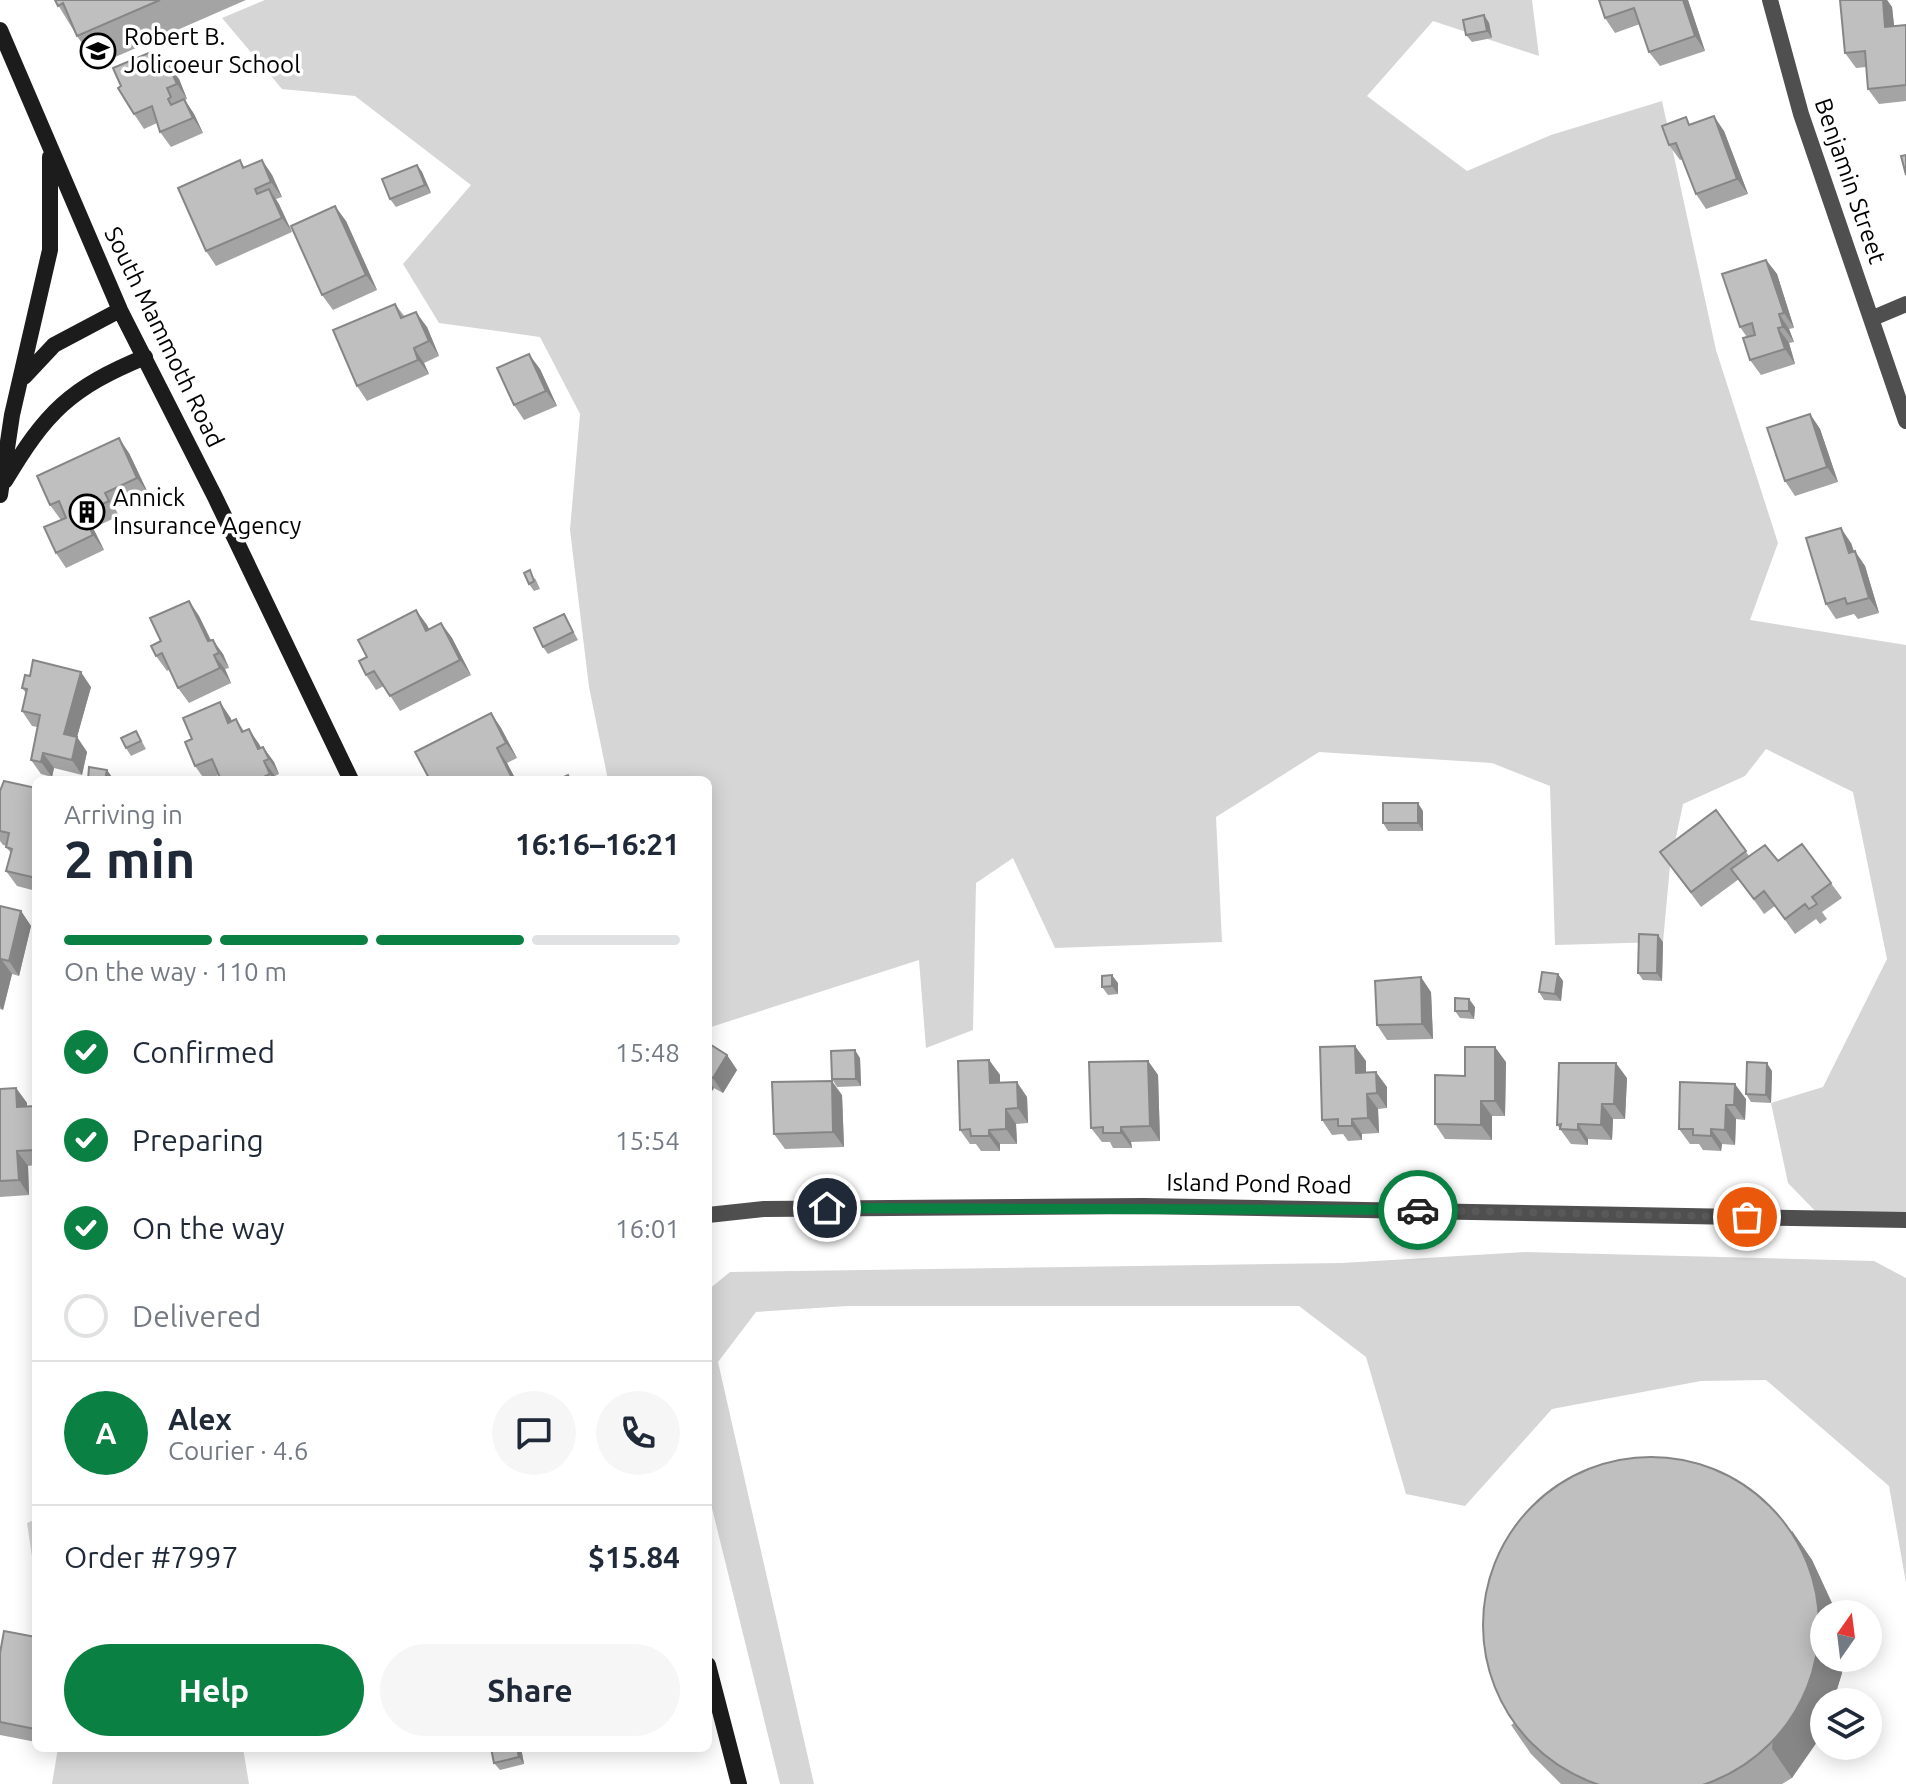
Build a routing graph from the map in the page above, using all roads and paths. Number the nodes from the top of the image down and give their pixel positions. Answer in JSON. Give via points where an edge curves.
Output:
{"nodes":[{"id":1,"x":1770,"y":0,"type":"edge"},
{"id":2,"x":2,"y":38,"type":"edge"},
{"id":3,"x":49,"y":147,"type":"junction"},
{"id":4,"x":1906,"y":304,"type":"edge"},
{"id":5,"x":120,"y":310,"type":"junction"},
{"id":6,"x":1873,"y":318,"type":"junction"},
{"id":7,"x":145,"y":357,"type":"junction"},
{"id":8,"x":20,"y":381,"type":"junction"},
{"id":9,"x":1906,"y":421,"type":"edge"},
{"id":10,"x":1,"y":490,"type":"edge"},
{"id":11,"x":349,"y":776,"type":"edge"},
{"id":12,"x":712,"y":1215,"type":"edge"},
{"id":13,"x":1906,"y":1220,"type":"edge"},
{"id":14,"x":712,"y":1680,"type":"edge"},
{"id":15,"x":739,"y":1784,"type":"edge"}],
"edges":[{"from":1,"to":6,"type":"street","name":"Benjamin Street","via":[[1801,114]]},
{"from":2,"to":3,"type":"main road","name":"South Mammoth Road"},
{"from":3,"to":5,"type":"main road","name":"South Mammoth Road"},
{"from":3,"to":8,"type":"main road","via":[[50,250]]},
{"from":4,"to":6,"type":"street"},
{"from":5,"to":7,"type":"main road","name":"South Mammoth Road"},
{"from":5,"to":8,"type":"main road","via":[[54,345]]},
{"from":6,"to":9,"type":"street","name":"Benjamin Street"},
{"from":7,"to":10,"type":"main road","via":[[110,371],[59,405],[31,438]]},
{"from":7,"to":11,"type":"main road","name":"South Mammoth Road"},
{"from":8,"to":10,"type":"main road"},
{"from":12,"to":13,"type":"street","name":"Island Pond Road","via":[[764,1209],[1143,1206]]},
{"from":14,"to":15,"type":"main road"}]}
